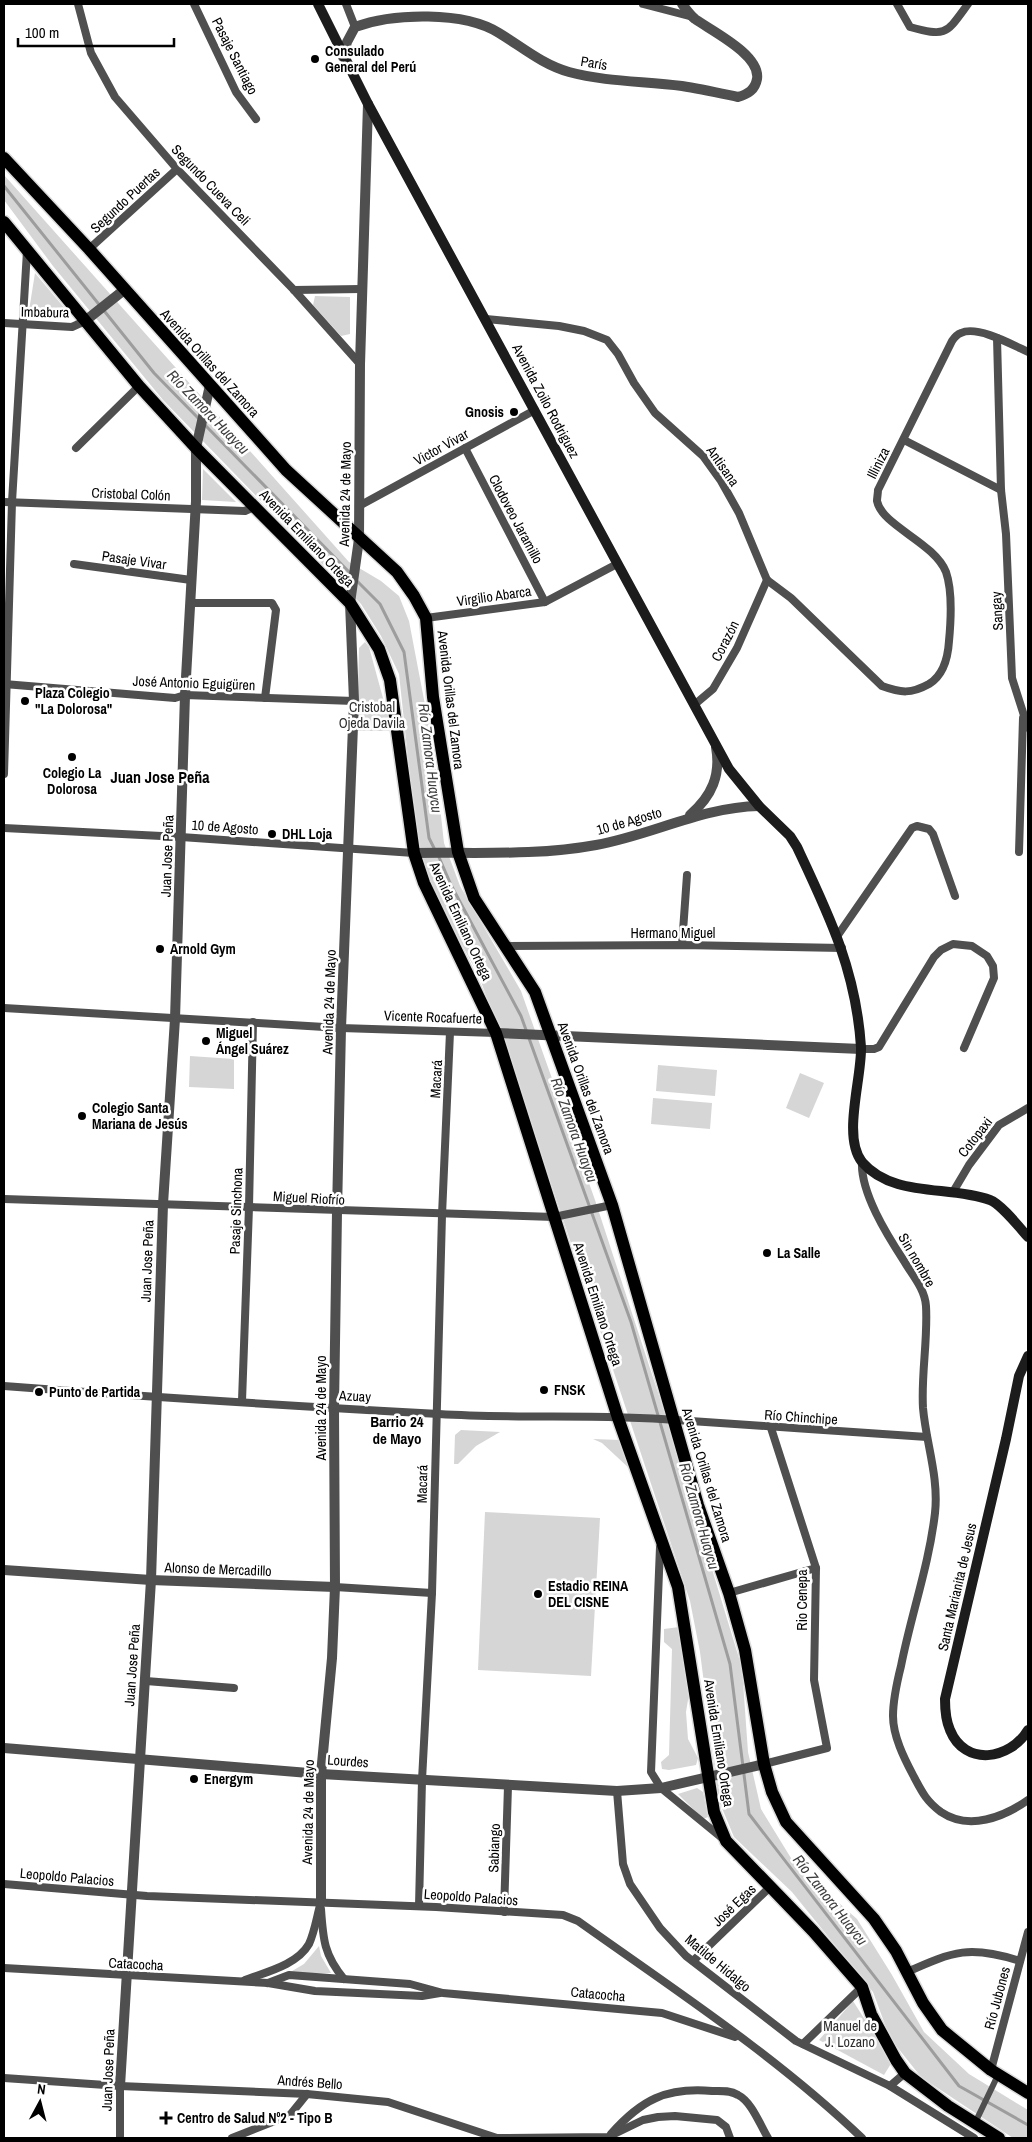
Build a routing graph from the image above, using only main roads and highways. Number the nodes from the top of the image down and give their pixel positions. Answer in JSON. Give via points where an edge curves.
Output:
{"nodes":[{"id":1,"x":318,"y":4,"type":"edge"},
{"id":2,"x":4,"y":158,"type":"edge"},
{"id":3,"x":4,"y":222,"type":"edge"},
{"id":4,"x":1028,"y":1237,"type":"edge"},
{"id":5,"x":1028,"y":1356,"type":"edge"},
{"id":6,"x":1028,"y":1730,"type":"edge"},
{"id":7,"x":1028,"y":2093,"type":"edge"},
{"id":8,"x":979,"y":2130,"type":"edge"},
{"id":9,"x":999,"y":2138,"type":"edge"}],
"edges":[{"from":1,"to":4,"type":"main road","name":"Avenida Zoilo Rodriguez","via":[[343,58],[729,770],[797,847],[838,935],[850,974],[861,1049],[854,1144],[862,1161],[895,1184],[992,1201]]},
{"from":2,"to":7,"type":"main road","name":"Avenida Orillas del Zamora","via":[[89,249],[209,391],[286,470],[397,572],[426,618],[433,697],[458,852],[474,898],[535,992],[608,1206],[669,1419],[729,1593],[745,1650],[759,1765],[786,1822],[874,1919],[942,2030],[994,2073]]},
{"from":3,"to":8,"type":"main road","name":"Avenida Emiliano Ortega","via":[[139,386],[197,442],[350,603],[375,641],[390,680],[414,853],[424,883],[496,1033],[678,1587],[714,1775],[714,1812],[726,1841],[862,1987],[871,2014],[905,2073]]},
{"from":5,"to":6,"type":"main road","name":"Santa Marianita de Jesus","via":[[1018,1376],[945,1699],[950,1731],[972,1754],[989,1757],[1003,1753],[1016,1746]]},
{"from":8,"to":9,"type":"main road","name":"Avenida Emiliano Ortega"}]}
